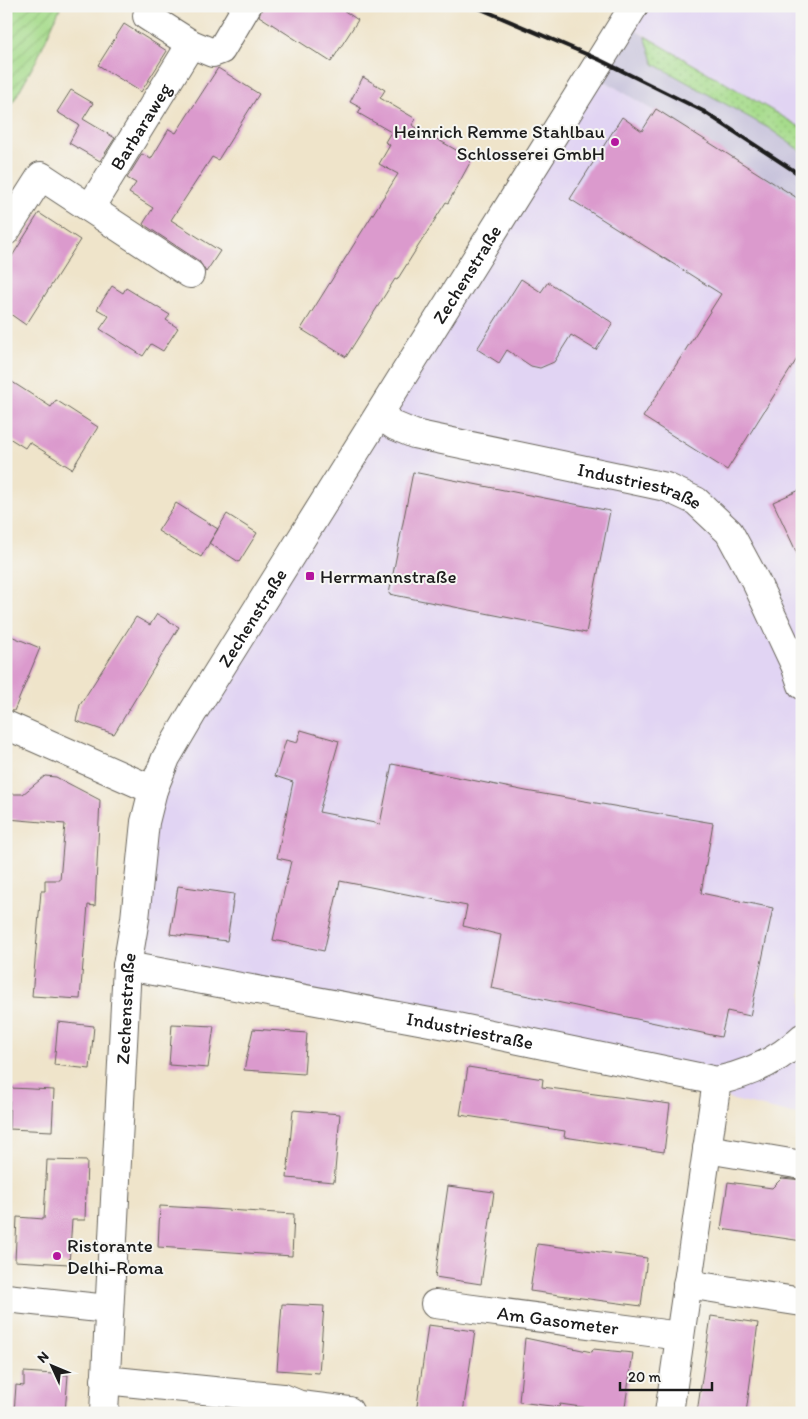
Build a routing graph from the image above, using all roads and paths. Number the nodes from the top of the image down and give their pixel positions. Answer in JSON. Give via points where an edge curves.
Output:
{"nodes":[{"id":1,"x":247,"y":6,"type":"edge"},
{"id":2,"x":634,"y":6,"type":"edge"},
{"id":3,"x":147,"y":16,"type":"dead end"},
{"id":4,"x":191,"y":44,"type":"junction"},
{"id":5,"x":90,"y":208,"type":"junction"},
{"id":6,"x":6,"y":231,"type":"edge"},
{"id":7,"x":190,"y":274,"type":"dead end"},
{"id":8,"x":379,"y":415,"type":"junction"},
{"id":9,"x":802,"y":685,"type":"edge"},
{"id":10,"x":6,"y":724,"type":"edge"},
{"id":11,"x":153,"y":790,"type":"junction"},
{"id":12,"x":127,"y":966,"type":"junction"},
{"id":13,"x":802,"y":1038,"type":"edge"},
{"id":14,"x":717,"y":1081,"type":"junction"},
{"id":15,"x":707,"y":1149,"type":"junction"},
{"id":16,"x":802,"y":1165,"type":"edge"},
{"id":17,"x":688,"y":1284,"type":"junction"},
{"id":18,"x":6,"y":1298,"type":"edge"},
{"id":19,"x":802,"y":1302,"type":"edge"},
{"id":20,"x":435,"y":1304,"type":"dead end"},
{"id":21,"x":108,"y":1308,"type":"junction"},
{"id":22,"x":680,"y":1336,"type":"junction"},
{"id":23,"x":105,"y":1380,"type":"junction"},
{"id":24,"x":349,"y":1410,"type":"dead end"},
{"id":25,"x":104,"y":1413,"type":"edge"},
{"id":26,"x":669,"y":1413,"type":"edge"}],
"edges":[{"from":1,"to":4,"type":"street","via":[[221,50],[213,53]]},
{"from":2,"to":8,"type":"street","name":"Zechenstraße"},
{"from":3,"to":4,"type":"street"},
{"from":4,"to":5,"type":"street","name":"Barbaraweg"},
{"from":5,"to":6,"type":"street","via":[[41,176]]},
{"from":5,"to":7,"type":"street"},
{"from":8,"to":9,"type":"street","name":"Industriestraße","via":[[414,434],[666,487],[696,501],[729,532],[756,582]]},
{"from":8,"to":11,"type":"street","name":"Zechenstraße","via":[[193,712],[166,758]]},
{"from":10,"to":11,"type":"street"},
{"from":11,"to":12,"type":"street","name":"Zechenstraße","via":[[145,822]]},
{"from":12,"to":14,"type":"street","name":"Industriestraße","via":[[457,1027]]},
{"from":12,"to":21,"type":"street","name":"Zechenstraße"},
{"from":13,"to":14,"type":"street","name":"Industriestraße","via":[[792,1048],[745,1075]]},
{"from":14,"to":15,"type":"street"},
{"from":15,"to":16,"type":"street"},
{"from":15,"to":17,"type":"street"},
{"from":17,"to":19,"type":"street"},
{"from":17,"to":22,"type":"street"},
{"from":18,"to":21,"type":"street"},
{"from":20,"to":22,"type":"street","name":"Am Gasometer"},
{"from":21,"to":23,"type":"street","name":"Zechenstraße"},
{"from":22,"to":26,"type":"street"},
{"from":23,"to":24,"type":"street","via":[[283,1398],[300,1405]]},
{"from":23,"to":25,"type":"street","name":"Zechenstraße"}]}
